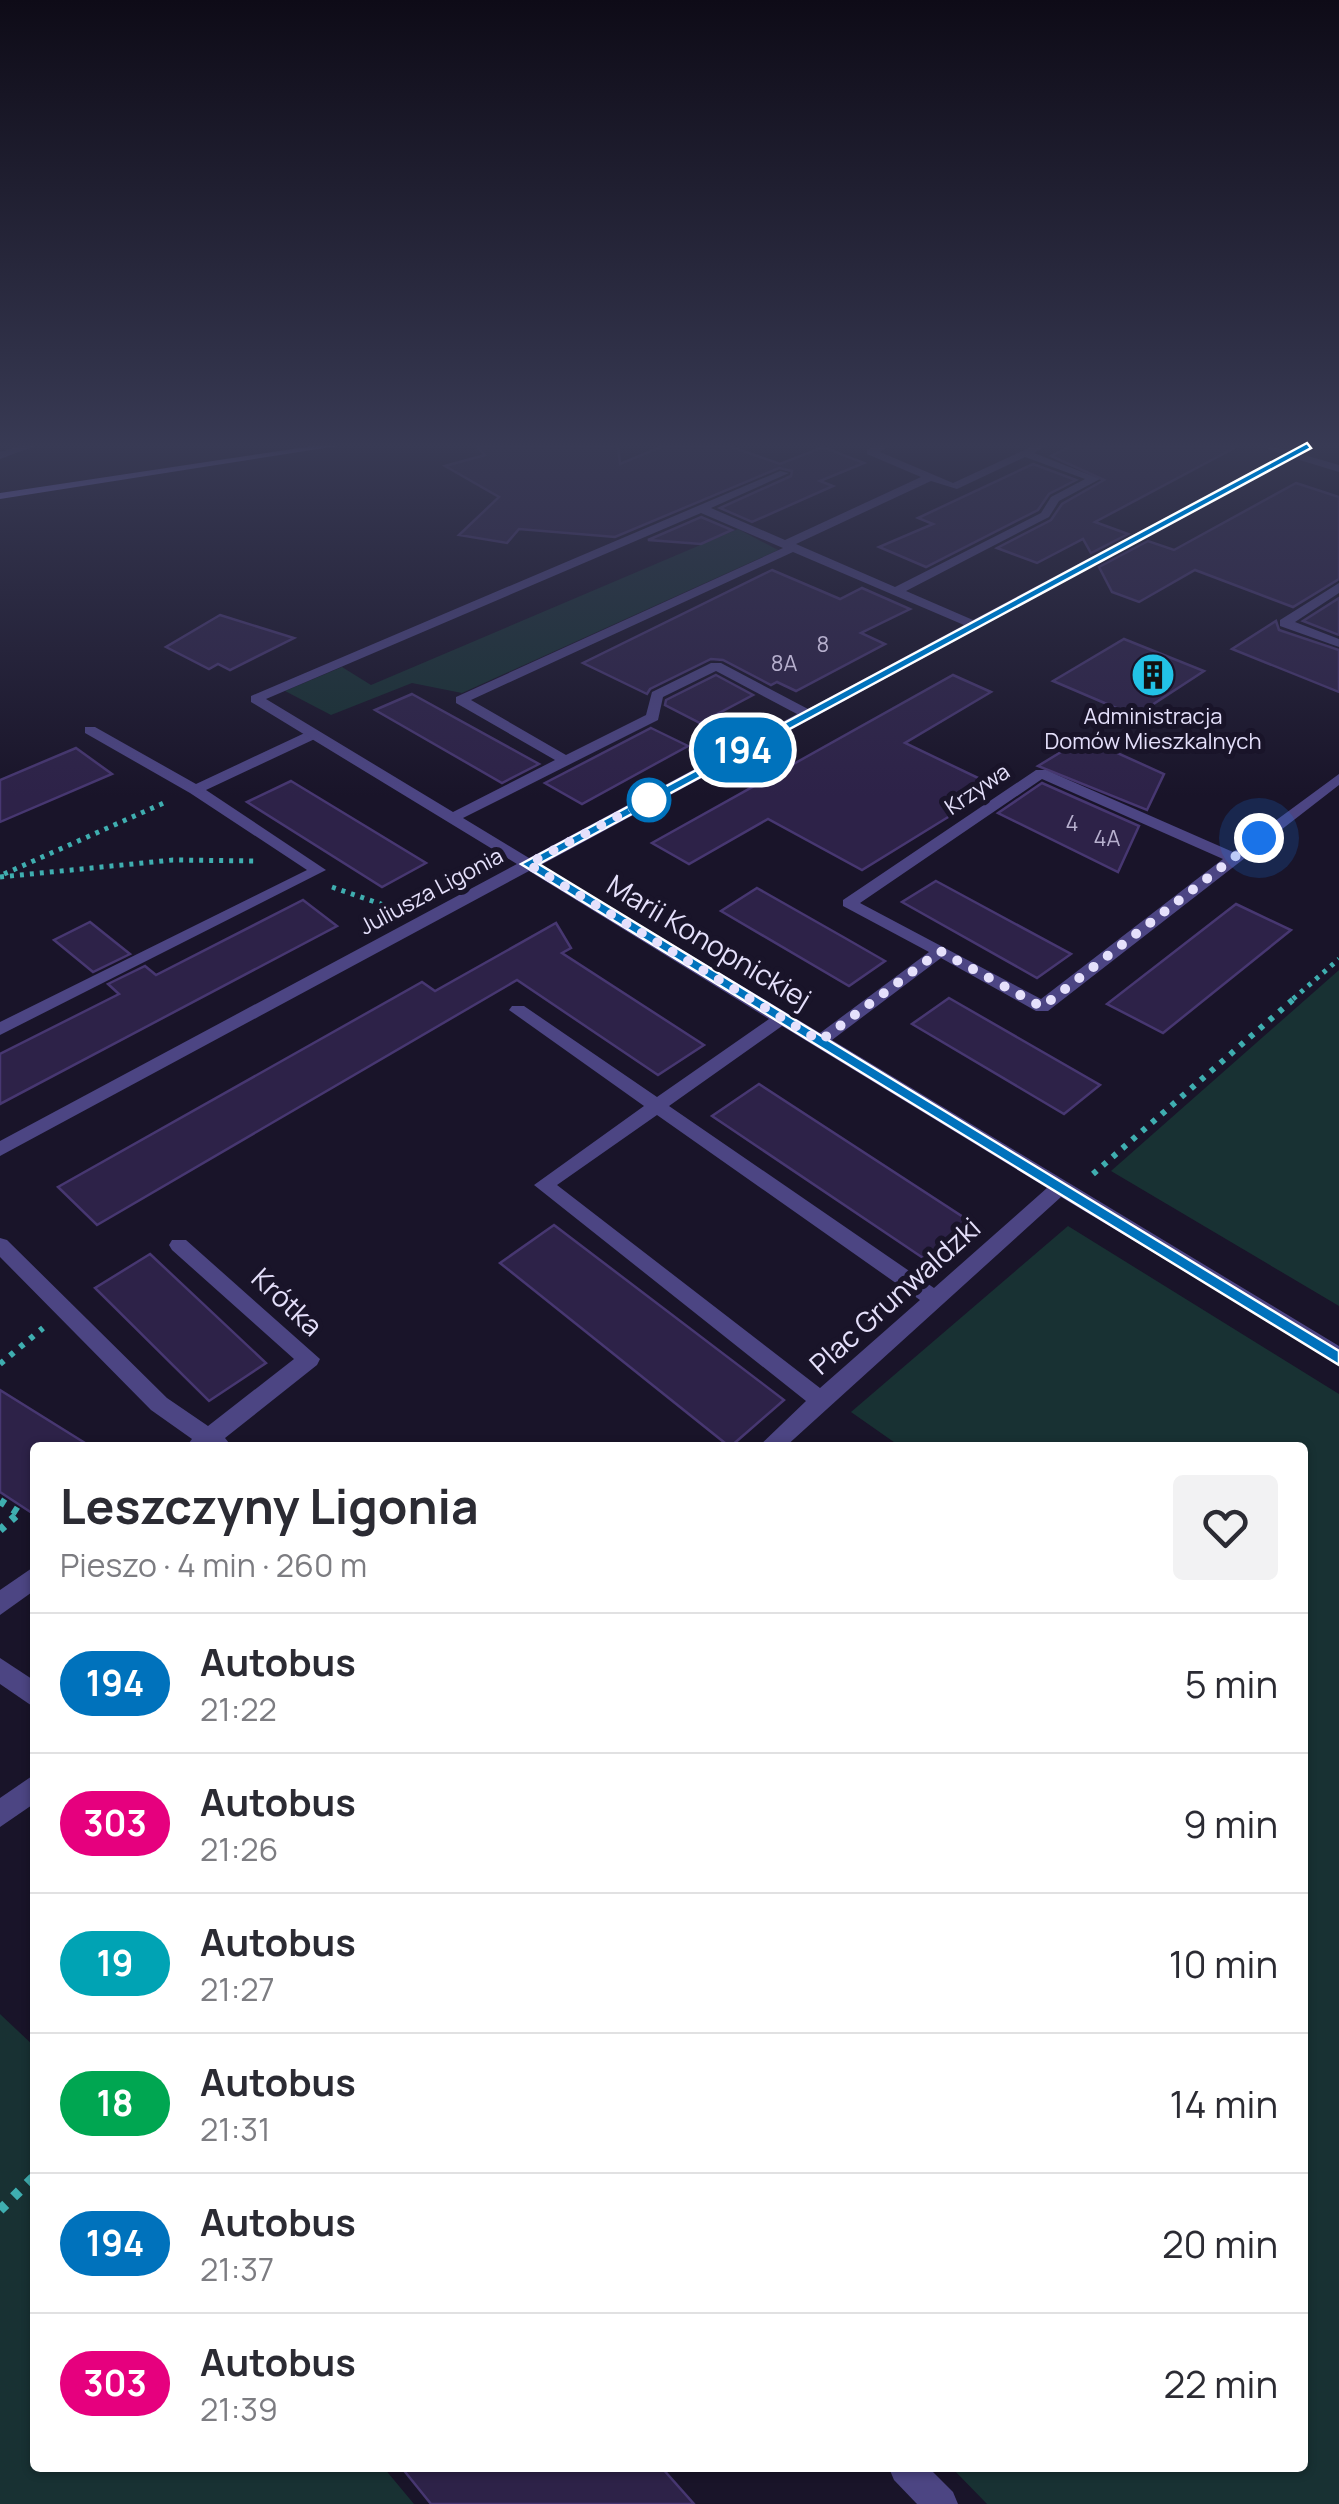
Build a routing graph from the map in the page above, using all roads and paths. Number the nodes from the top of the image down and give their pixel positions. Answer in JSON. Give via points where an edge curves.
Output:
{"nodes":[{"id":1,"x":579,"y":563,"type":"edge"},
{"id":2,"x":755,"y":563,"type":"edge"},
{"id":3,"x":831,"y":563,"type":"edge"},
{"id":4,"x":952,"y":563,"type":"edge"},
{"id":5,"x":1088,"y":563,"type":"edge"},
{"id":6,"x":1339,"y":586,"type":"edge"},
{"id":7,"x":897,"y":591,"type":"junction"},
{"id":8,"x":974,"y":624,"type":"junction"},
{"id":9,"x":1339,"y":643,"type":"edge"},
{"id":10,"x":810,"y":715,"type":"junction"},
{"id":11,"x":90,"y":730,"type":"dead end"},
{"id":12,"x":314,"y":734,"type":"junction"},
{"id":13,"x":566,"y":760,"type":"junction"},
{"id":14,"x":1339,"y":778,"type":"edge"},
{"id":15,"x":195,"y":790,"type":"junction"},
{"id":16,"x":452,"y":818,"type":"junction"},
{"id":17,"x":1232,"y":858,"type":"junction"},
{"id":18,"x":528,"y":864,"type":"junction"},
{"id":19,"x":0,"y":876,"type":"edge"},
{"id":20,"x":306,"y":876,"type":"junction"},
{"id":21,"x":416,"y":925,"type":"junction"},
{"id":22,"x":940,"y":951,"type":"junction"},
{"id":23,"x":1339,"y":960,"type":"edge"},
{"id":24,"x":518,"y":1010,"type":"dead end"},
{"id":25,"x":782,"y":1018,"type":"junction"},
{"id":26,"x":0,"y":1029,"type":"edge"},
{"id":27,"x":820,"y":1041,"type":"junction"},
{"id":28,"x":658,"y":1105,"type":"junction"},
{"id":29,"x":0,"y":1149,"type":"edge"},
{"id":30,"x":1088,"y":1178,"type":"dead end"},
{"id":31,"x":1060,"y":1186,"type":"junction"},
{"id":32,"x":0,"y":1245,"type":"edge"},
{"id":33,"x":179,"y":1245,"type":"dead end"},
{"id":34,"x":932,"y":1297,"type":"junction"},
{"id":35,"x":52,"y":1320,"type":"dead end"},
{"id":36,"x":1339,"y":1356,"type":"edge"},
{"id":37,"x":0,"y":1364,"type":"edge"},
{"id":38,"x":820,"y":1400,"type":"junction"},
{"id":39,"x":206,"y":1442,"type":"edge"},
{"id":40,"x":211,"y":1442,"type":"edge"},
{"id":41,"x":774,"y":1442,"type":"edge"},
{"id":42,"x":0,"y":1501,"type":"edge"},
{"id":43,"x":0,"y":1530,"type":"edge"},
{"id":44,"x":30,"y":1580,"type":"edge"},
{"id":45,"x":0,"y":1604,"type":"edge"},
{"id":46,"x":0,"y":1669,"type":"edge"},
{"id":47,"x":30,"y":1692,"type":"edge"},
{"id":48,"x":30,"y":1791,"type":"edge"},
{"id":49,"x":0,"y":1814,"type":"edge"},
{"id":50,"x":30,"y":2181,"type":"edge"},
{"id":51,"x":0,"y":2210,"type":"edge"},
{"id":52,"x":910,"y":2472,"type":"edge"},
{"id":53,"x":941,"y":2504,"type":"edge"}],
"edges":[{"from":1,"to":12,"type":"street","name":"Marii Konopnickiej","via":[[256,698]]},
{"from":2,"to":13,"type":"street","via":[[460,700]]},
{"from":3,"to":7,"type":"street"},
{"from":4,"to":7,"type":"street"},
{"from":5,"to":8,"type":"street","name":"Juliusza Ligonia"},
{"from":6,"to":9,"type":"street","via":[[1285,623]]},
{"from":7,"to":8,"type":"street"},
{"from":8,"to":10,"type":"street","name":"Juliusza Ligonia"},
{"from":10,"to":13,"type":"street","via":[[716,666],[657,695],[653,717]]},
{"from":10,"to":18,"type":"street","name":"Juliusza Ligonia"},
{"from":11,"to":15,"type":"street"},
{"from":12,"to":15,"type":"street"},
{"from":12,"to":16,"type":"street","name":"Marii Konopnickiej"},
{"from":13,"to":16,"type":"street"},
{"from":14,"to":17,"type":"street"},
{"from":15,"to":19,"type":"path"},
{"from":15,"to":20,"type":"street","via":[[318,870]]},
{"from":16,"to":18,"type":"street","name":"Marii Konopnickiej"},
{"from":17,"to":22,"type":"street","via":[[1042,1007]]},
{"from":17,"to":22,"type":"street","name":"Krzywa","via":[[1041,773],[849,903]]},
{"from":18,"to":21,"type":"street","name":"Juliusza Ligonia"},
{"from":18,"to":25,"type":"street","name":"Marii Konopnickiej"},
{"from":19,"to":20,"type":"path","via":[[173,860],[280,861]]},
{"from":20,"to":21,"type":"path","via":[[387,904]]},
{"from":20,"to":26,"type":"street"},
{"from":21,"to":29,"type":"street","name":"Juliusza Ligonia"},
{"from":22,"to":27,"type":"street"},
{"from":23,"to":30,"type":"path"},
{"from":24,"to":28,"type":"street"},
{"from":25,"to":27,"type":"street","name":"Marii Konopnickiej"},
{"from":25,"to":28,"type":"street"},
{"from":27,"to":31,"type":"street","name":"Marii Konopnickiej"},
{"from":28,"to":34,"type":"street"},
{"from":28,"to":38,"type":"street","via":[[544,1185]]},
{"from":31,"to":34,"type":"street","name":"Plac Grunwaldzki"},
{"from":31,"to":36,"type":"street","name":"Marii Konopnickiej"},
{"from":32,"to":39,"type":"street","name":"Krótka","via":[[159,1404]]},
{"from":33,"to":40,"type":"street","name":"Krótka","via":[[309,1359]]},
{"from":34,"to":38,"type":"street","name":"Plac Grunwaldzki"},
{"from":35,"to":37,"type":"path"},
{"from":38,"to":41,"type":"street","name":"Plac Grunwaldzki"},
{"from":42,"to":43,"type":"path","via":[[21,1510]]},
{"from":44,"to":45,"type":"street"},
{"from":46,"to":47,"type":"street"},
{"from":48,"to":49,"type":"street"},
{"from":50,"to":51,"type":"path"},
{"from":52,"to":53,"type":"street"}]}
